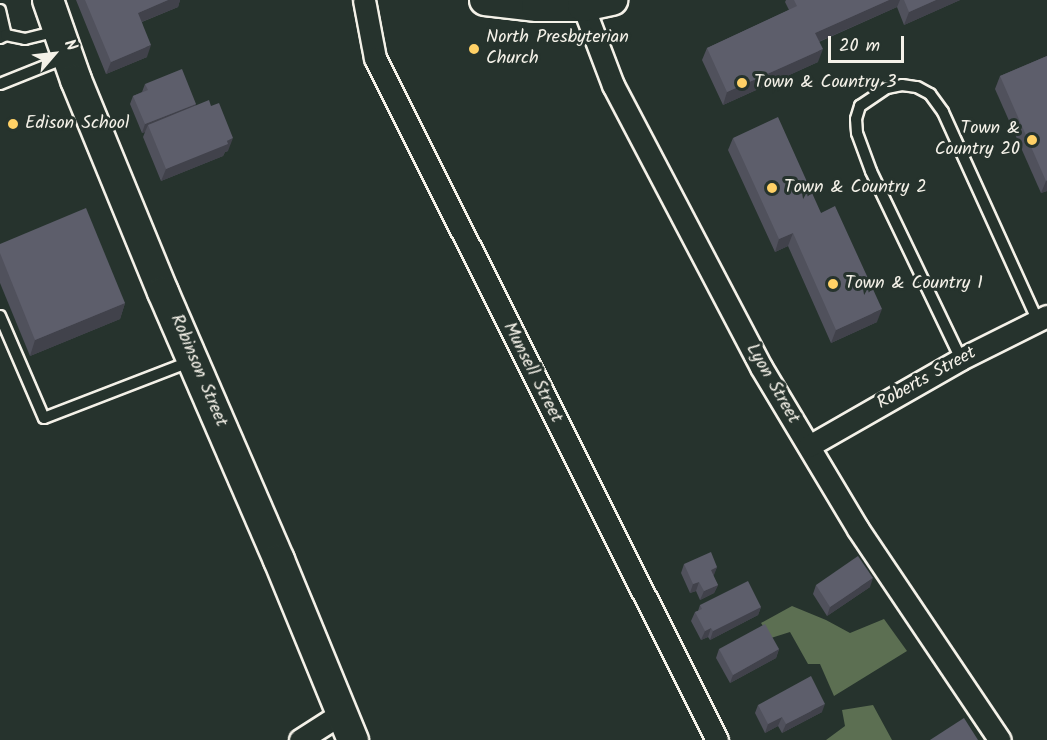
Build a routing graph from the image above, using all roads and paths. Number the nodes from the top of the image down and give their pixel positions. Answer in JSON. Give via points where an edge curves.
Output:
{"nodes":[{"id":1,"x":48,"y":0,"type":"edge"},
{"id":2,"x":364,"y":0,"type":"edge"},
{"id":3,"x":485,"y":0,"type":"edge"},
{"id":4,"x":612,"y":0,"type":"edge"},
{"id":5,"x":583,"y":6,"type":"junction"},
{"id":6,"x":0,"y":10,"type":"edge"},
{"id":7,"x":3,"y":36,"type":"edge"},
{"id":8,"x":63,"y":44,"type":"junction"},
{"id":9,"x":0,"y":84,"type":"edge"},
{"id":10,"x":0,"y":316,"type":"edge"},
{"id":11,"x":1042,"y":319,"type":"edge"},
{"id":12,"x":961,"y":359,"type":"junction"},
{"id":13,"x":193,"y":361,"type":"junction"},
{"id":14,"x":809,"y":446,"type":"junction"},
{"id":15,"x":342,"y":713,"type":"junction"},
{"id":16,"x":300,"y":740,"type":"edge"},
{"id":17,"x":353,"y":740,"type":"edge"},
{"id":18,"x":717,"y":740,"type":"edge"},
{"id":19,"x":1000,"y":740,"type":"edge"}],
"edges":[{"from":1,"to":8,"type":"street","name":"Robinson Street"},
{"from":2,"to":18,"type":"street","name":"Munsell Street","via":[[375,58]]},
{"from":3,"to":5,"type":"street"},
{"from":4,"to":5,"type":"street"},
{"from":5,"to":14,"type":"street","name":"Lyon Street","via":[[613,85],[761,367]]},
{"from":6,"to":7,"type":"lane"},
{"from":7,"to":8,"type":"lane"},
{"from":8,"to":9,"type":"lane"},
{"from":8,"to":13,"type":"street","name":"Robinson Street"},
{"from":10,"to":13,"type":"lane","via":[[44,418]]},
{"from":11,"to":12,"type":"street","name":"Roberts Street"},
{"from":11,"to":12,"type":"lane","via":[[943,112],[930,94],[917,87],[887,88],[860,106],[856,133]]},
{"from":12,"to":14,"type":"street","name":"Roberts Street"},
{"from":13,"to":15,"type":"street","name":"Robinson Street"},
{"from":14,"to":19,"type":"street","name":"Lyon Street","via":[[858,529]]},
{"from":15,"to":16,"type":"street"},
{"from":15,"to":17,"type":"street","name":"Robinson Street"}]}
